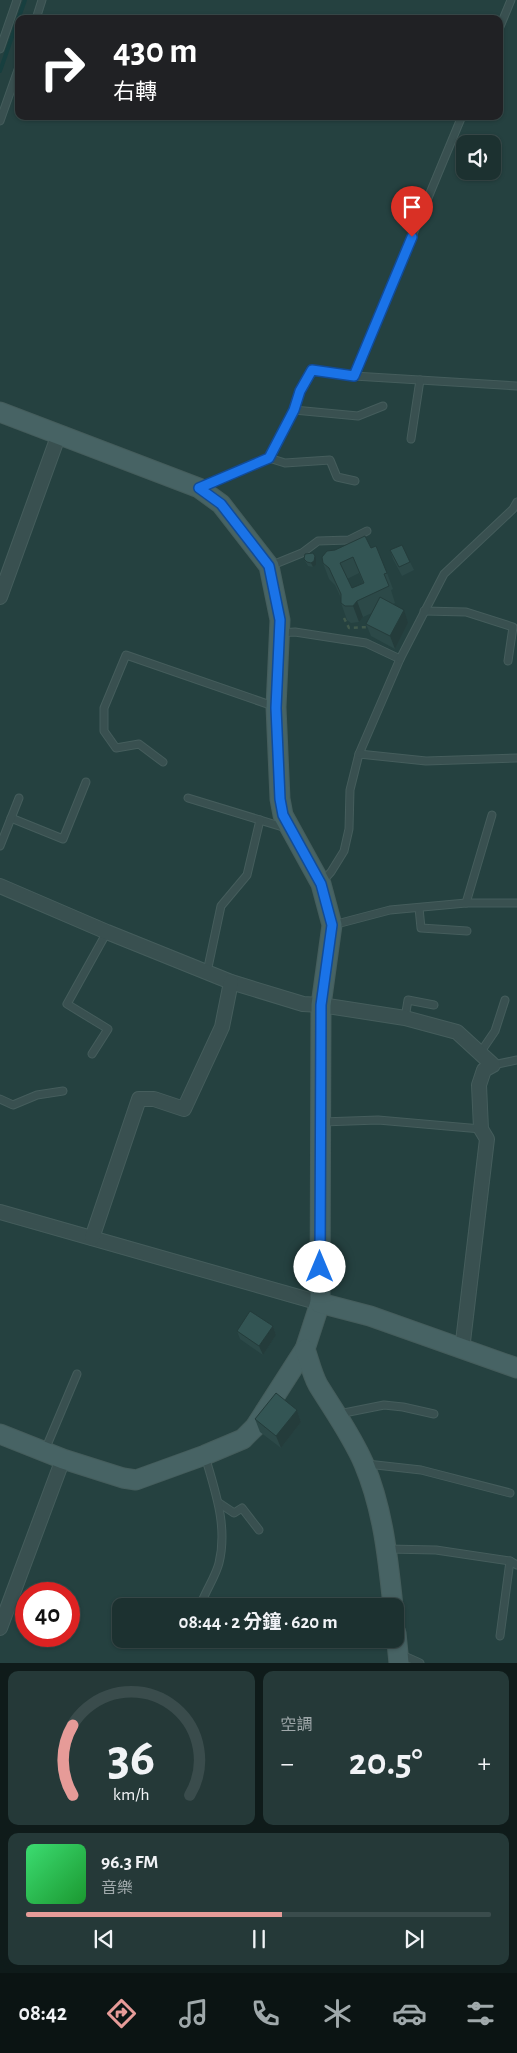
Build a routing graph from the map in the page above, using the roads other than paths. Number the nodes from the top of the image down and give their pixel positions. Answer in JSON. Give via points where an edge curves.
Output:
{"nodes":[{"id":1,"x":17,"y":0,"type":"edge"},
{"id":2,"x":42,"y":0,"type":"edge"},
{"id":3,"x":511,"y":0,"type":"edge"},
{"id":4,"x":37,"y":15,"type":"edge"},
{"id":5,"x":503,"y":19,"type":"edge"},
{"id":6,"x":0,"y":49,"type":"edge"},
{"id":7,"x":15,"y":78,"type":"edge"},
{"id":8,"x":460,"y":120,"type":"edge"},
{"id":9,"x":0,"y":121,"type":"edge"},
{"id":10,"x":354,"y":376,"type":"junction"},
{"id":11,"x":420,"y":380,"type":"junction"},
{"id":12,"x":517,"y":386,"type":"edge"},
{"id":13,"x":383,"y":406,"type":"dead end"},
{"id":14,"x":294,"y":410,"type":"junction"},
{"id":15,"x":0,"y":412,"type":"edge"},
{"id":16,"x":59,"y":434,"type":"junction"},
{"id":17,"x":412,"y":438,"type":"dead end"},
{"id":18,"x":269,"y":458,"type":"junction"},
{"id":19,"x":355,"y":481,"type":"dead end"},
{"id":20,"x":199,"y":488,"type":"junction"},
{"id":21,"x":517,"y":502,"type":"edge"},
{"id":22,"x":367,"y":531,"type":"dead end"},
{"id":23,"x":269,"y":566,"type":"junction"},
{"id":24,"x":0,"y":597,"type":"edge"},
{"id":25,"x":424,"y":611,"type":"junction"},
{"id":26,"x":283,"y":623,"type":"junction"},
{"id":27,"x":400,"y":659,"type":"junction"},
{"id":28,"x":508,"y":661,"type":"dead end"},
{"id":29,"x":276,"y":708,"type":"junction"},
{"id":30,"x":359,"y":754,"type":"junction"},
{"id":31,"x":517,"y":758,"type":"edge"},
{"id":32,"x":163,"y":762,"type":"dead end"},
{"id":33,"x":86,"y":782,"type":"dead end"},
{"id":34,"x":19,"y":798,"type":"dead end"},
{"id":35,"x":188,"y":798,"type":"dead end"},
{"id":36,"x":492,"y":815,"type":"dead end"},
{"id":37,"x":11,"y":818,"type":"junction"},
{"id":38,"x":260,"y":820,"type":"junction"},
{"id":39,"x":290,"y":829,"type":"junction"},
{"id":40,"x":0,"y":846,"type":"edge"},
{"id":41,"x":321,"y":884,"type":"junction"},
{"id":42,"x":0,"y":886,"type":"edge"},
{"id":43,"x":466,"y":903,"type":"junction"},
{"id":44,"x":517,"y":903,"type":"edge"},
{"id":45,"x":420,"y":908,"type":"junction"},
{"id":46,"x":332,"y":925,"type":"junction"},
{"id":47,"x":467,"y":931,"type":"dead end"},
{"id":48,"x":107,"y":932,"type":"junction"},
{"id":49,"x":207,"y":972,"type":"junction"},
{"id":50,"x":231,"y":982,"type":"junction"},
{"id":51,"x":505,"y":1000,"type":"dead end"},
{"id":52,"x":321,"y":1005,"type":"junction"},
{"id":53,"x":434,"y":1005,"type":"dead end"},
{"id":54,"x":405,"y":1018,"type":"junction"},
{"id":55,"x":480,"y":1053,"type":"junction"},
{"id":56,"x":92,"y":1054,"type":"dead end"},
{"id":57,"x":517,"y":1060,"type":"edge"},
{"id":58,"x":493,"y":1065,"type":"junction"},
{"id":59,"x":63,"y":1091,"type":"dead end"},
{"id":60,"x":0,"y":1099,"type":"edge"},
{"id":61,"x":321,"y":1122,"type":"junction"},
{"id":62,"x":481,"y":1129,"type":"junction"},
{"id":63,"x":0,"y":1212,"type":"edge"},
{"id":64,"x":92,"y":1238,"type":"junction"},
{"id":65,"x":320,"y":1303,"type":"junction"},
{"id":66,"x":305,"y":1349,"type":"junction"},
{"id":67,"x":462,"y":1350,"type":"junction"},
{"id":68,"x":517,"y":1368,"type":"edge"},
{"id":69,"x":77,"y":1374,"type":"dead end"},
{"id":70,"x":338,"y":1414,"type":"junction"},
{"id":71,"x":434,"y":1414,"type":"dead end"},
{"id":72,"x":0,"y":1434,"type":"edge"},
{"id":73,"x":45,"y":1451,"type":"junction"},
{"id":74,"x":205,"y":1455,"type":"junction"},
{"id":75,"x":63,"y":1459,"type":"junction"},
{"id":76,"x":364,"y":1464,"type":"junction"},
{"id":77,"x":510,"y":1493,"type":"dead end"},
{"id":78,"x":219,"y":1503,"type":"junction"},
{"id":79,"x":259,"y":1530,"type":"dead end"},
{"id":80,"x":386,"y":1549,"type":"junction"},
{"id":81,"x":513,"y":1563,"type":"edge"},
{"id":82,"x":203,"y":1598,"type":"dead end"},
{"id":83,"x":392,"y":1598,"type":"edge"},
{"id":84,"x":0,"y":1628,"type":"edge"},
{"id":85,"x":500,"y":1636,"type":"dead end"},
{"id":86,"x":398,"y":1648,"type":"edge"},
{"id":87,"x":420,"y":1663,"type":"edge"}],
"edges":[{"from":1,"to":6,"type":"lane"},
{"from":2,"to":4,"type":"lane"},
{"from":3,"to":5,"type":"lane"},
{"from":7,"to":9,"type":"lane"},
{"from":8,"to":10,"type":"lane"},
{"from":10,"to":11,"type":"lane"},
{"from":10,"to":14,"type":"lane","via":[[312,370]]},
{"from":11,"to":12,"type":"lane"},
{"from":11,"to":17,"type":"lane"},
{"from":13,"to":14,"type":"lane","via":[[358,416]]},
{"from":14,"to":18,"type":"lane"},
{"from":15,"to":16,"type":"street"},
{"from":16,"to":20,"type":"street"},
{"from":16,"to":24,"type":"street"},
{"from":18,"to":19,"type":"lane","via":[[285,463],[330,460],[337,477]]},
{"from":18,"to":20,"type":"lane"},
{"from":20,"to":23,"type":"street","via":[[221,504]]},
{"from":21,"to":25,"type":"lane","via":[[444,574]]},
{"from":22,"to":23,"type":"lane","via":[[349,540],[318,541],[302,553]]},
{"from":23,"to":26,"type":"street"},
{"from":25,"to":27,"type":"lane"},
{"from":25,"to":28,"type":"lane","via":[[466,612],[513,627]]},
{"from":26,"to":27,"type":"lane","via":[[295,632],[366,643]]},
{"from":26,"to":29,"type":"street"},
{"from":27,"to":30,"type":"lane"},
{"from":29,"to":32,"type":"lane","via":[[126,656],[104,708],[104,731],[116,748],[139,744]]},
{"from":29,"to":39,"type":"street","via":[[280,799]]},
{"from":30,"to":31,"type":"lane","via":[[426,761]]},
{"from":30,"to":41,"type":"lane","via":[[350,790],[349,829],[344,851]]},
{"from":33,"to":37,"type":"lane","via":[[63,840]]},
{"from":34,"to":37,"type":"lane"},
{"from":35,"to":38,"type":"lane"},
{"from":36,"to":43,"type":"lane"},
{"from":37,"to":40,"type":"lane"},
{"from":38,"to":39,"type":"lane"},
{"from":38,"to":49,"type":"lane","via":[[247,875],[220,906]]},
{"from":39,"to":41,"type":"street"},
{"from":41,"to":46,"type":"street"},
{"from":42,"to":48,"type":"street"},
{"from":43,"to":44,"type":"lane"},
{"from":43,"to":45,"type":"lane"},
{"from":45,"to":46,"type":"lane","via":[[390,910]]},
{"from":45,"to":47,"type":"lane","via":[[421,928]]},
{"from":46,"to":52,"type":"street"},
{"from":48,"to":49,"type":"street"},
{"from":48,"to":56,"type":"lane","via":[[67,1004],[108,1029]]},
{"from":49,"to":50,"type":"street"},
{"from":50,"to":52,"type":"street","via":[[303,1004]]},
{"from":50,"to":64,"type":"street","via":[[222,1027],[184,1109],[154,1099],[139,1099]]},
{"from":51,"to":55,"type":"lane","via":[[495,1031]]},
{"from":52,"to":54,"type":"street"},
{"from":52,"to":61,"type":"street"},
{"from":53,"to":54,"type":"lane","via":[[408,1000]]},
{"from":54,"to":55,"type":"street","via":[[457,1032]]},
{"from":55,"to":58,"type":"street"},
{"from":57,"to":58,"type":"lane"},
{"from":58,"to":62,"type":"street","via":[[484,1070],[479,1085]]},
{"from":59,"to":60,"type":"lane","via":[[13,1105]]},
{"from":61,"to":62,"type":"lane","via":[[378,1120]]},
{"from":61,"to":65,"type":"street"},
{"from":62,"to":67,"type":"street","via":[[487,1139]]},
{"from":63,"to":64,"type":"street"},
{"from":64,"to":65,"type":"street"},
{"from":65,"to":66,"type":"street"},
{"from":65,"to":67,"type":"street","via":[[370,1316]]},
{"from":66,"to":70,"type":"street","via":[[317,1383]]},
{"from":66,"to":74,"type":"street","via":[[255,1427],[243,1439]]},
{"from":67,"to":68,"type":"street"},
{"from":69,"to":73,"type":"lane"},
{"from":70,"to":71,"type":"lane","via":[[384,1404]]},
{"from":70,"to":76,"type":"street"},
{"from":72,"to":73,"type":"street"},
{"from":73,"to":75,"type":"street"},
{"from":74,"to":75,"type":"street","via":[[136,1480]]},
{"from":74,"to":78,"type":"lane"},
{"from":75,"to":84,"type":"street"},
{"from":76,"to":77,"type":"lane","via":[[421,1470]]},
{"from":76,"to":80,"type":"street","via":[[376,1498]]},
{"from":78,"to":79,"type":"lane","via":[[234,1513],[242,1508]]},
{"from":78,"to":82,"type":"lane","via":[[223,1539],[218,1565]]},
{"from":80,"to":81,"type":"lane","via":[[436,1550]]},
{"from":80,"to":83,"type":"street"},
{"from":81,"to":85,"type":"lane"},
{"from":86,"to":87,"type":"lane"}]}
